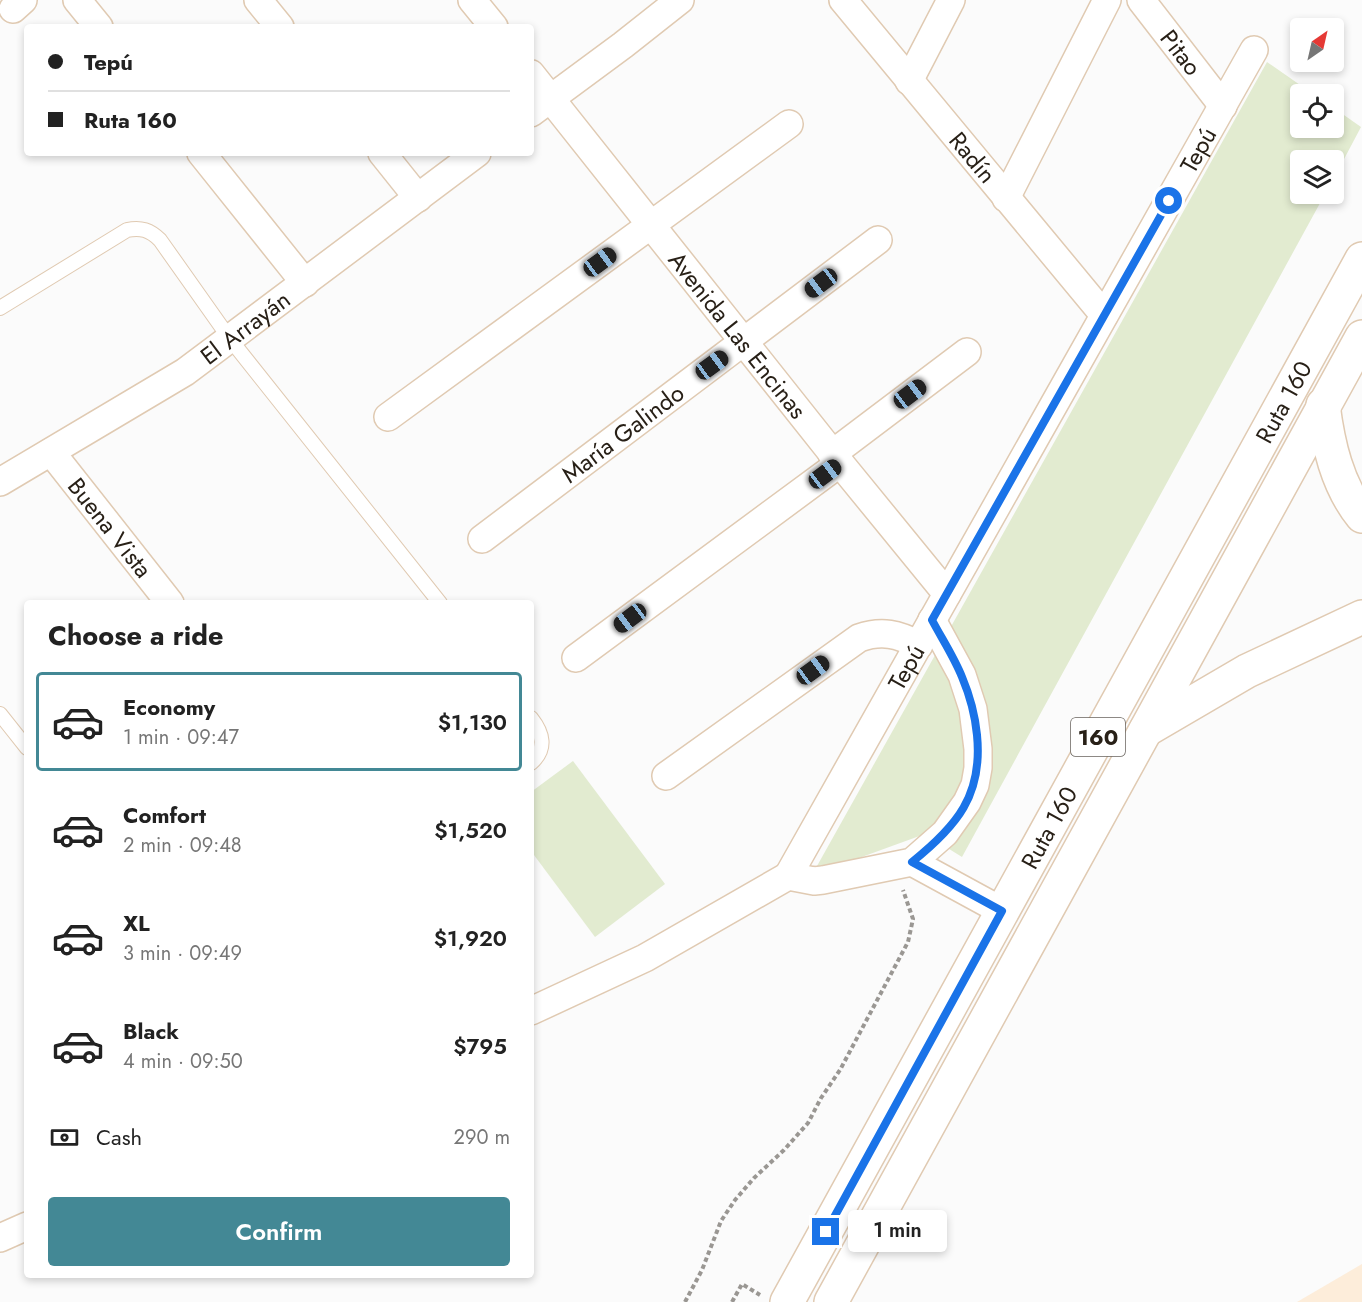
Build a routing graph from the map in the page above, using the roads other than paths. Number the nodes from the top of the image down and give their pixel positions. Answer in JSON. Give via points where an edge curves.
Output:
{"nodes":[{"id":1,"x":77,"y":0,"type":"edge"},
{"id":2,"x":258,"y":0,"type":"edge"},
{"id":3,"x":472,"y":0,"type":"edge"},
{"id":4,"x":843,"y":0,"type":"edge"},
{"id":5,"x":951,"y":0,"type":"edge"},
{"id":6,"x":1107,"y":0,"type":"edge"},
{"id":7,"x":1141,"y":0,"type":"edge"},
{"id":8,"x":672,"y":2,"type":"edge"},
{"id":9,"x":97,"y":24,"type":"edge"},
{"id":10,"x":278,"y":24,"type":"edge"},
{"id":11,"x":492,"y":24,"type":"edge"},
{"id":12,"x":1254,"y":50,"type":"dead end"},
{"id":13,"x":909,"y":81,"type":"junction"},
{"id":14,"x":534,"y":83,"type":"edge"},
{"id":15,"x":541,"y":105,"type":"edge"},
{"id":16,"x":1223,"y":106,"type":"junction"},
{"id":17,"x":789,"y":124,"type":"dead end"},
{"id":18,"x":203,"y":156,"type":"edge"},
{"id":19,"x":384,"y":156,"type":"edge"},
{"id":20,"x":473,"y":156,"type":"edge"},
{"id":21,"x":418,"y":198,"type":"junction"},
{"id":22,"x":1006,"y":198,"type":"junction"},
{"id":23,"x":651,"y":225,"type":"junction"},
{"id":24,"x":878,"y":240,"type":"dead end"},
{"id":25,"x":1362,"y":259,"type":"edge"},
{"id":26,"x":305,"y":283,"type":"junction"},
{"id":27,"x":0,"y":308,"type":"edge"},
{"id":28,"x":1104,"y":315,"type":"junction"},
{"id":29,"x":1362,"y":337,"type":"edge"},
{"id":30,"x":230,"y":339,"type":"junction"},
{"id":31,"x":743,"y":342,"type":"junction"},
{"id":32,"x":967,"y":352,"type":"dead end"},
{"id":33,"x":1323,"y":405,"type":"junction"},
{"id":34,"x":388,"y":417,"type":"dead end"},
{"id":35,"x":51,"y":452,"type":"junction"},
{"id":36,"x":836,"y":458,"type":"junction"},
{"id":37,"x":0,"y":483,"type":"edge"},
{"id":38,"x":1362,"y":516,"type":"edge"},
{"id":39,"x":482,"y":539,"type":"dead end"},
{"id":40,"x":947,"y":594,"type":"junction"},
{"id":41,"x":168,"y":600,"type":"edge"},
{"id":42,"x":438,"y":600,"type":"edge"},
{"id":43,"x":1362,"y":617,"type":"edge"},
{"id":44,"x":932,"y":620,"type":"junction"},
{"id":45,"x":919,"y":645,"type":"junction"},
{"id":46,"x":576,"y":658,"type":"dead end"},
{"id":47,"x":0,"y":714,"type":"edge"},
{"id":48,"x":534,"y":721,"type":"edge"},
{"id":49,"x":1145,"y":731,"type":"junction"},
{"id":50,"x":24,"y":744,"type":"edge"},
{"id":51,"x":534,"y":760,"type":"edge"},
{"id":52,"x":666,"y":776,"type":"dead end"},
{"id":53,"x":912,"y":862,"type":"junction"},
{"id":54,"x":788,"y":876,"type":"junction"},
{"id":55,"x":1002,"y":911,"type":"junction"},
{"id":56,"x":534,"y":1010,"type":"edge"},
{"id":57,"x":24,"y":1227,"type":"edge"},
{"id":58,"x":0,"y":1238,"type":"edge"},
{"id":59,"x":774,"y":1299,"type":"edge"},
{"id":60,"x":831,"y":1302,"type":"edge"}],
"edges":[{"from":1,"to":9,"type":"street"},
{"from":2,"to":10,"type":"street"},
{"from":3,"to":11,"type":"street"},
{"from":4,"to":13,"type":"street","name":"Radín"},
{"from":5,"to":13,"type":"street"},
{"from":6,"to":22,"type":"street"},
{"from":7,"to":16,"type":"street","name":"Pitao"},
{"from":8,"to":15,"type":"street"},
{"from":12,"to":16,"type":"street","name":"Tepú"},
{"from":13,"to":22,"type":"street","name":"Radín"},
{"from":14,"to":15,"type":"street","name":"Avenida Las Encinas"},
{"from":15,"to":23,"type":"street","name":"Avenida Las Encinas"},
{"from":16,"to":28,"type":"street","name":"Tepú"},
{"from":17,"to":23,"type":"street"},
{"from":18,"to":26,"type":"street"},
{"from":19,"to":21,"type":"street"},
{"from":20,"to":21,"type":"street","name":"El Arrayán"},
{"from":21,"to":26,"type":"street","name":"El Arrayán"},
{"from":22,"to":28,"type":"street","name":"Radín"},
{"from":23,"to":31,"type":"street","name":"Avenida Las Encinas"},
{"from":23,"to":34,"type":"street"},
{"from":24,"to":31,"type":"street","name":"María Galindo"},
{"from":25,"to":55,"type":"highway","name":"Ruta 160","number":"160"},
{"from":26,"to":30,"type":"street","name":"El Arrayán"},
{"from":27,"to":30,"type":"lane","via":[[127,230],[143,229],[160,240]]},
{"from":28,"to":40,"type":"street","name":"Tepú"},
{"from":29,"to":33,"type":"highway","name":"Ruta 160","number":"160"},
{"from":30,"to":35,"type":"street","name":"El Arrayán","via":[[185,372]]},
{"from":30,"to":42,"type":"lane"},
{"from":31,"to":36,"type":"street","name":"Avenida Las Encinas"},
{"from":31,"to":39,"type":"street","name":"María Galindo"},
{"from":32,"to":36,"type":"street"},
{"from":33,"to":38,"type":"highway","via":[[1340,478]]},
{"from":33,"to":49,"type":"highway","name":"Ruta 160","number":"160"},
{"from":35,"to":37,"type":"street","name":"El Arrayán"},
{"from":35,"to":41,"type":"street","name":"Buena Vista"},
{"from":36,"to":40,"type":"street","name":"Avenida Las Encinas"},
{"from":36,"to":46,"type":"street"},
{"from":40,"to":44,"type":"street","name":"Tepú"},
{"from":43,"to":49,"type":"highway","via":[[1238,676]]},
{"from":44,"to":45,"type":"street","name":"Tepú"},
{"from":44,"to":53,"type":"street","via":[[968,691],[976,726],[978,768],[971,794],[957,816],[945,833]]},
{"from":45,"to":52,"type":"street","via":[[892,633],[859,638]]},
{"from":45,"to":54,"type":"street","name":"Tepú"},
{"from":47,"to":50,"type":"lane"},
{"from":48,"to":51,"type":"lane","via":[[542,740]]},
{"from":49,"to":60,"type":"highway","name":"Ruta 160","number":"160"},
{"from":53,"to":54,"type":"street","via":[[814,881]]},
{"from":53,"to":55,"type":"street"},
{"from":54,"to":56,"type":"street","via":[[645,958]]},
{"from":55,"to":59,"type":"highway","name":"Ruta 160","number":"160"},
{"from":57,"to":58,"type":"street"}]}
